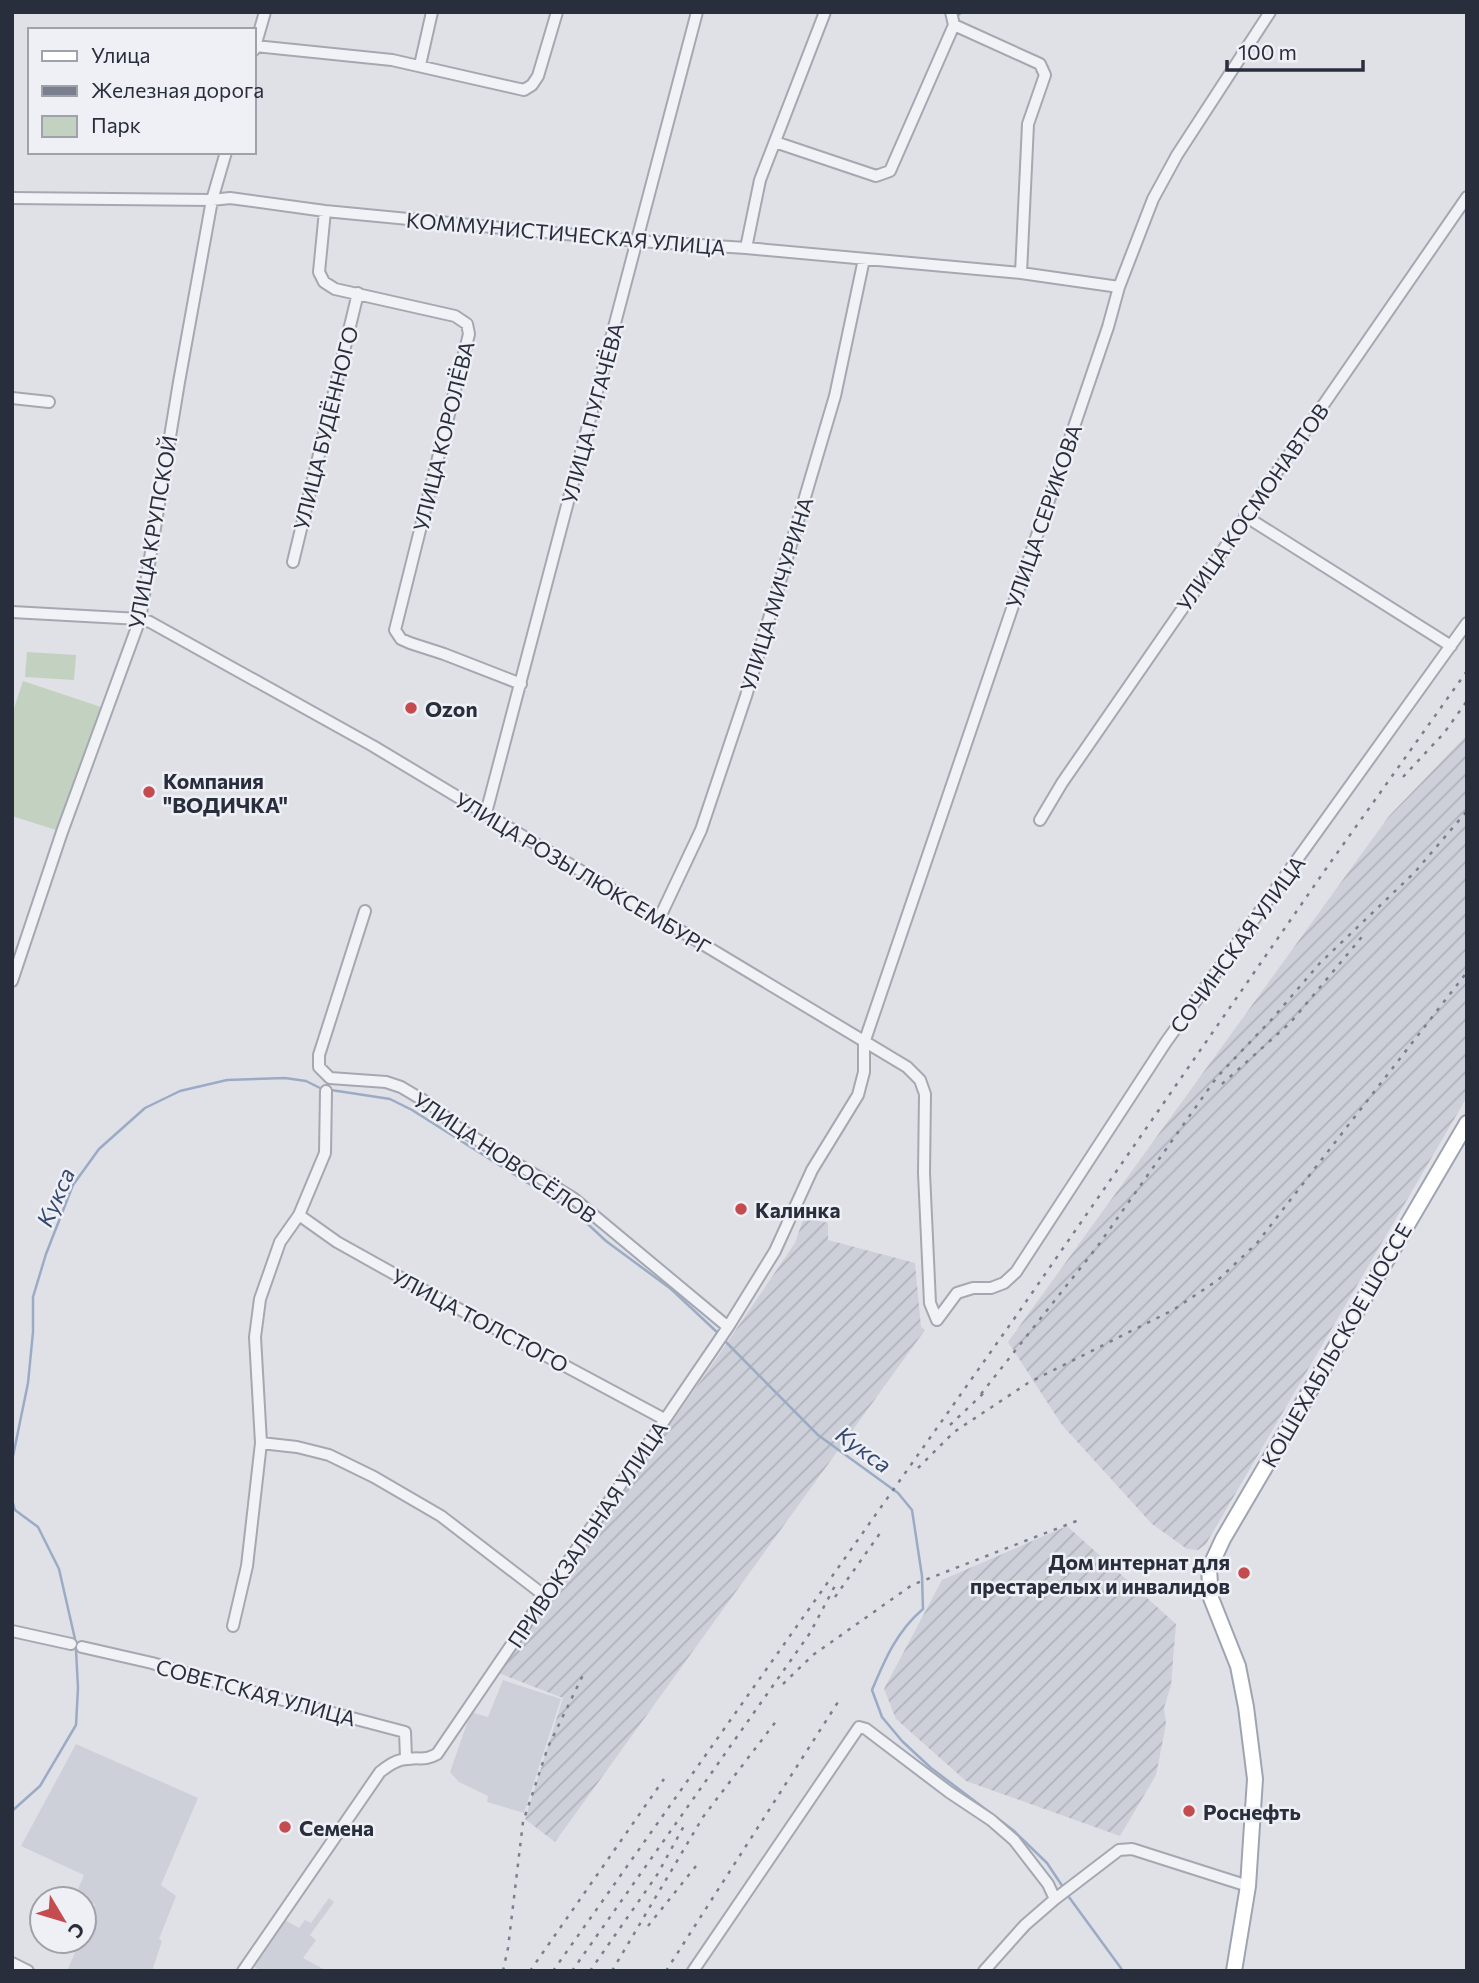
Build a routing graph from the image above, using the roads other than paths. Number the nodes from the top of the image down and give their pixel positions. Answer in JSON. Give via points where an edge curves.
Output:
{"nodes":[{"id":1,"x":265,"y":12,"type":"edge"},
{"id":2,"x":432,"y":12,"type":"edge"},
{"id":3,"x":556,"y":12,"type":"edge"},
{"id":4,"x":697,"y":12,"type":"edge"},
{"id":5,"x":825,"y":12,"type":"edge"},
{"id":6,"x":951,"y":12,"type":"edge"},
{"id":7,"x":1270,"y":12,"type":"edge"},
{"id":8,"x":954,"y":25,"type":"junction"},
{"id":9,"x":256,"y":41,"type":"edge"},
{"id":10,"x":256,"y":48,"type":"edge"},
{"id":11,"x":419,"y":65,"type":"junction"},
{"id":12,"x":775,"y":142,"type":"junction"},
{"id":13,"x":225,"y":154,"type":"edge"},
{"id":14,"x":1467,"y":197,"type":"edge"},
{"id":15,"x":12,"y":198,"type":"edge"},
{"id":16,"x":212,"y":201,"type":"junction"},
{"id":17,"x":325,"y":211,"type":"junction"},
{"id":18,"x":638,"y":241,"type":"junction"},
{"id":19,"x":746,"y":248,"type":"junction"},
{"id":20,"x":864,"y":259,"type":"junction"},
{"id":21,"x":1021,"y":273,"type":"junction"},
{"id":22,"x":1119,"y":287,"type":"junction"},
{"id":23,"x":358,"y":293,"type":"junction"},
{"id":24,"x":12,"y":398,"type":"edge"},
{"id":25,"x":49,"y":402,"type":"dead end"},
{"id":26,"x":1245,"y":516,"type":"junction"},
{"id":27,"x":293,"y":562,"type":"dead end"},
{"id":28,"x":12,"y":612,"type":"edge"},
{"id":29,"x":140,"y":619,"type":"junction"},
{"id":30,"x":1467,"y":622,"type":"edge"},
{"id":31,"x":1451,"y":646,"type":"junction"},
{"id":32,"x":521,"y":684,"type":"junction"},
{"id":33,"x":486,"y":813,"type":"junction"},
{"id":34,"x":1040,"y":820,"type":"dead end"},
{"id":35,"x":365,"y":911,"type":"dead end"},
{"id":36,"x":659,"y":919,"type":"junction"},
{"id":37,"x":12,"y":981,"type":"edge"},
{"id":38,"x":864,"y":1043,"type":"junction"},
{"id":39,"x":326,"y":1091,"type":"dead end"},
{"id":40,"x":1467,"y":1123,"type":"edge"},
{"id":41,"x":299,"y":1215,"type":"junction"},
{"id":42,"x":937,"y":1320,"type":"joint"},
{"id":43,"x":724,"y":1333,"type":"junction"},
{"id":44,"x":664,"y":1419,"type":"junction"},
{"id":45,"x":261,"y":1443,"type":"junction"},
{"id":46,"x":545,"y":1596,"type":"junction"},
{"id":47,"x":233,"y":1626,"type":"dead end"},
{"id":48,"x":12,"y":1631,"type":"edge"},
{"id":49,"x":406,"y":1758,"type":"junction"},
{"id":50,"x":1248,"y":1886,"type":"junction"},
{"id":51,"x":1061,"y":1894,"type":"junction"},
{"id":52,"x":12,"y":1963,"type":"edge"},
{"id":53,"x":28,"y":1971,"type":"edge"},
{"id":54,"x":243,"y":1971,"type":"edge"},
{"id":55,"x":693,"y":1971,"type":"edge"},
{"id":56,"x":984,"y":1971,"type":"edge"},
{"id":57,"x":1234,"y":1971,"type":"edge"}],
"edges":[{"from":1,"to":9,"type":"street"},
{"from":2,"to":11,"type":"street"},
{"from":3,"to":11,"type":"street","via":[[538,76],[524,90]]},
{"from":4,"to":18,"type":"street","name":"УЛИЦА ПУГАЧЁВА"},
{"from":5,"to":12,"type":"street"},
{"from":6,"to":8,"type":"street"},
{"from":7,"to":22,"type":"street","name":"УЛИЦА СЕРИКОВА","via":[[1177,155],[1153,199]]},
{"from":8,"to":12,"type":"street","via":[[890,171],[876,176]]},
{"from":8,"to":21,"type":"street","via":[[1040,64],[1045,75],[1028,124]]},
{"from":10,"to":11,"type":"street"},
{"from":12,"to":19,"type":"street","via":[[760,180]]},
{"from":13,"to":16,"type":"street","name":"УЛИЦА КРУПСКОЙ"},
{"from":14,"to":26,"type":"street","name":"УЛИЦА КОСМОНАВТОВ"},
{"from":15,"to":16,"type":"street","name":"КОММУНИСТИЧЕСКАЯ УЛИЦА"},
{"from":16,"to":17,"type":"street","name":"КОММУНИСТИЧЕСКАЯ УЛИЦА","via":[[230,198]]},
{"from":16,"to":29,"type":"street","name":"УЛИЦА КРУПСКОЙ"},
{"from":17,"to":18,"type":"street","name":"КОММУНИСТИЧЕСКАЯ УЛИЦА"},
{"from":17,"to":23,"type":"street","name":"УЛИЦА КОРОЛЁВА","via":[[319,272],[335,289]]},
{"from":18,"to":19,"type":"street","name":"КОММУНИСТИЧЕСКАЯ УЛИЦА"},
{"from":18,"to":32,"type":"street","name":"УЛИЦА ПУГАЧЁВА"},
{"from":19,"to":20,"type":"street","name":"КОММУНИСТИЧЕСКАЯ УЛИЦА"},
{"from":20,"to":21,"type":"street","name":"КОММУНИСТИЧЕСКАЯ УЛИЦА"},
{"from":20,"to":36,"type":"street","name":"УЛИЦА МИЧУРИНА","via":[[835,396],[750,683],[701,830]]},
{"from":21,"to":22,"type":"street","name":"КОММУНИСТИЧЕСКАЯ УЛИЦА"},
{"from":22,"to":38,"type":"street","name":"УЛИЦА СЕРИКОВА"},
{"from":23,"to":27,"type":"street","name":"УЛИЦА БУДЁННОГО"},
{"from":23,"to":32,"type":"street","name":"УЛИЦА КОРОЛЁВА","via":[[455,316],[467,324],[469,334],[396,630],[410,643]]},
{"from":24,"to":25,"type":"street"},
{"from":26,"to":31,"type":"street"},
{"from":26,"to":34,"type":"street","name":"УЛИЦА КОСМОНАВТОВ"},
{"from":28,"to":29,"type":"street","name":"УЛИЦА РОЗЫ ЛЮКСЕМБУРГ"},
{"from":29,"to":33,"type":"street","name":"УЛИЦА РОЗЫ ЛЮКСЕМБУРГ"},
{"from":29,"to":37,"type":"street","name":"УЛИЦА КРУПСКОЙ"},
{"from":30,"to":31,"type":"street","name":"СОЧИНСКАЯ УЛИЦА"},
{"from":31,"to":42,"type":"street","name":"СОЧИНСКАЯ УЛИЦА","via":[[1166,1042],[1016,1272],[991,1288],[957,1293]]},
{"from":32,"to":33,"type":"street","name":"УЛИЦА ПУГАЧЁВА"},
{"from":33,"to":36,"type":"street","name":"УЛИЦА РОЗЫ ЛЮКСЕМБУРГ"},
{"from":35,"to":43,"type":"street","name":"УЛИЦА НОВОСЁЛОВ","via":[[319,1067],[330,1078],[401,1087],[433,1106],[458,1128],[573,1198]]},
{"from":36,"to":38,"type":"street","name":"УЛИЦА РОЗЫ ЛЮКСЕМБУРГ"},
{"from":38,"to":42,"type":"street","name":"УЛИЦА РОЗЫ ЛЮКСЕМБУРГ","via":[[907,1068],[920,1080],[925,1094],[930,1303]]},
{"from":38,"to":43,"type":"street","name":"ПРИВОКЗАЛЬНАЯ УЛИЦА","via":[[858,1096],[812,1170],[775,1251]]},
{"from":39,"to":41,"type":"street","via":[[325,1153]]},
{"from":40,"to":50,"type":"main road","name":"КОШЕХАБЛЬСКОЕ ШОССЕ","via":[[1209,1569],[1211,1598],[1238,1666],[1255,1779]]},
{"from":41,"to":44,"type":"street","name":"УЛИЦА ТОЛСТОГО","via":[[337,1242]]},
{"from":41,"to":45,"type":"street","via":[[280,1242],[260,1299],[255,1337]]},
{"from":43,"to":44,"type":"street","name":"ПРИВОКЗАЛЬНАЯ УЛИЦА"},
{"from":44,"to":46,"type":"street","name":"ПРИВОКЗАЛЬНАЯ УЛИЦА"},
{"from":45,"to":46,"type":"street","via":[[330,1455],[374,1477],[441,1516]]},
{"from":45,"to":47,"type":"street","via":[[247,1566]]},
{"from":46,"to":49,"type":"street","name":"ПРИВОКЗАЛЬНАЯ УЛИЦА","via":[[437,1754],[426,1760]]},
{"from":48,"to":49,"type":"street","name":"СОВЕТСКАЯ УЛИЦА","via":[[152,1663],[405,1732]]},
{"from":49,"to":54,"type":"street","name":"ПРИВОКЗАЛЬНАЯ УЛИЦА","via":[[380,1772]]},
{"from":50,"to":51,"type":"street","via":[[1132,1849],[1119,1850]]},
{"from":50,"to":57,"type":"main road"},
{"from":51,"to":55,"type":"street","via":[[991,1820],[859,1727]]},
{"from":51,"to":56,"type":"street","via":[[1025,1925]]},
{"from":52,"to":53,"type":"street"}]}
